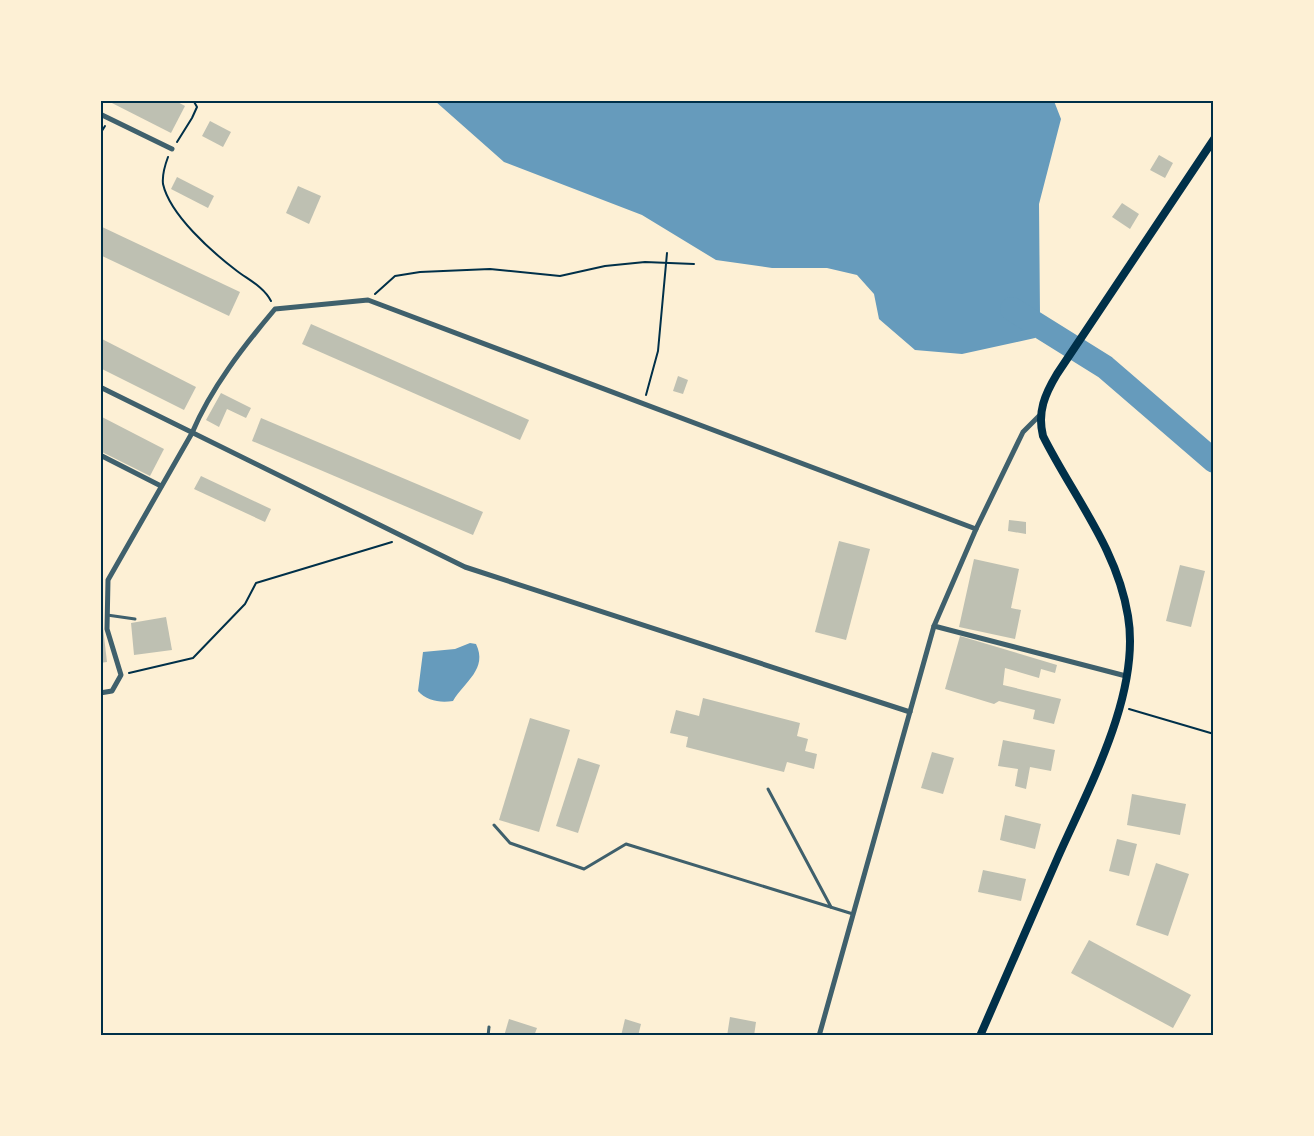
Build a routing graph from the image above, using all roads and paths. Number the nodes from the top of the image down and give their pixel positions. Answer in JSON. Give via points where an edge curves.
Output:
{"nodes":[{"id":1,"x":193,"y":100,"type":"edge"},
{"id":2,"x":100,"y":114,"type":"edge"},
{"id":3,"x":1214,"y":139,"type":"edge"},
{"id":4,"x":172,"y":149,"type":"junction"},
{"id":5,"x":667,"y":253,"type":"dead end"},
{"id":6,"x":666,"y":264,"type":"junction"},
{"id":7,"x":694,"y":264,"type":"dead end"},
{"id":8,"x":368,"y":300,"type":"junction"},
{"id":9,"x":274,"y":309,"type":"junction"},
{"id":10,"x":100,"y":387,"type":"edge"},
{"id":11,"x":644,"y":404,"type":"junction"},
{"id":12,"x":1040,"y":415,"type":"junction"},
{"id":13,"x":192,"y":433,"type":"junction"},
{"id":14,"x":100,"y":455,"type":"edge"},
{"id":15,"x":161,"y":486,"type":"junction"},
{"id":16,"x":976,"y":529,"type":"junction"},
{"id":17,"x":406,"y":538,"type":"junction"},
{"id":18,"x":107,"y":615,"type":"junction"},
{"id":19,"x":135,"y":619,"type":"dead end"},
{"id":20,"x":934,"y":626,"type":"junction"},
{"id":21,"x":121,"y":675,"type":"junction"},
{"id":22,"x":1126,"y":676,"type":"junction"},
{"id":23,"x":100,"y":693,"type":"edge"},
{"id":24,"x":1120,"y":707,"type":"junction"},
{"id":25,"x":910,"y":712,"type":"junction"},
{"id":26,"x":1214,"y":734,"type":"edge"},
{"id":27,"x":768,"y":789,"type":"dead end"},
{"id":28,"x":494,"y":825,"type":"dead end"},
{"id":29,"x":831,"y":907,"type":"junction"},
{"id":30,"x":853,"y":914,"type":"junction"},
{"id":31,"x":489,"y":1027,"type":"dead end"},
{"id":32,"x":488,"y":1035,"type":"edge"},
{"id":33,"x":819,"y":1035,"type":"edge"},
{"id":34,"x":980,"y":1035,"type":"edge"}],
"edges":[{"from":1,"to":4,"type":"path","via":[[197,106],[192,118]]},
{"from":2,"to":4,"type":"street"},
{"from":3,"to":12,"type":"main road","via":[[1057,374]]},
{"from":4,"to":9,"type":"path","via":[[164,167],[163,183],[171,203],[213,250],[267,293]]},
{"from":5,"to":6,"type":"path"},
{"from":6,"to":7,"type":"path"},
{"from":6,"to":8,"type":"path","via":[[605,266],[560,276],[490,269],[420,272],[395,276]]},
{"from":6,"to":11,"type":"path","via":[[658,351]]},
{"from":8,"to":9,"type":"street"},
{"from":8,"to":11,"type":"street"},
{"from":9,"to":13,"type":"street","via":[[239,354],[200,413]]},
{"from":10,"to":13,"type":"street"},
{"from":11,"to":16,"type":"street"},
{"from":12,"to":16,"type":"street","via":[[1023,432]]},
{"from":12,"to":22,"type":"main road","via":[[1043,436],[1097,530],[1117,574],[1130,635]]},
{"from":13,"to":15,"type":"street"},
{"from":13,"to":17,"type":"street"},
{"from":14,"to":15,"type":"street"},
{"from":15,"to":18,"type":"street","via":[[108,580]]},
{"from":16,"to":20,"type":"street"},
{"from":17,"to":21,"type":"path","via":[[256,583],[245,604],[193,658]]},
{"from":17,"to":25,"type":"street","via":[[465,567]]},
{"from":18,"to":19,"type":"lane"},
{"from":18,"to":21,"type":"street","via":[[107,629]]},
{"from":20,"to":22,"type":"street"},
{"from":20,"to":25,"type":"street"},
{"from":21,"to":23,"type":"street","via":[[112,691]]},
{"from":22,"to":24,"type":"main road"},
{"from":24,"to":26,"type":"path"},
{"from":24,"to":34,"type":"main road","via":[[1102,757]]},
{"from":25,"to":30,"type":"street"},
{"from":27,"to":29,"type":"lane"},
{"from":28,"to":29,"type":"lane","via":[[510,843],[584,869],[626,844]]},
{"from":29,"to":30,"type":"lane"},
{"from":30,"to":33,"type":"street"},
{"from":31,"to":32,"type":"lane"}]}
